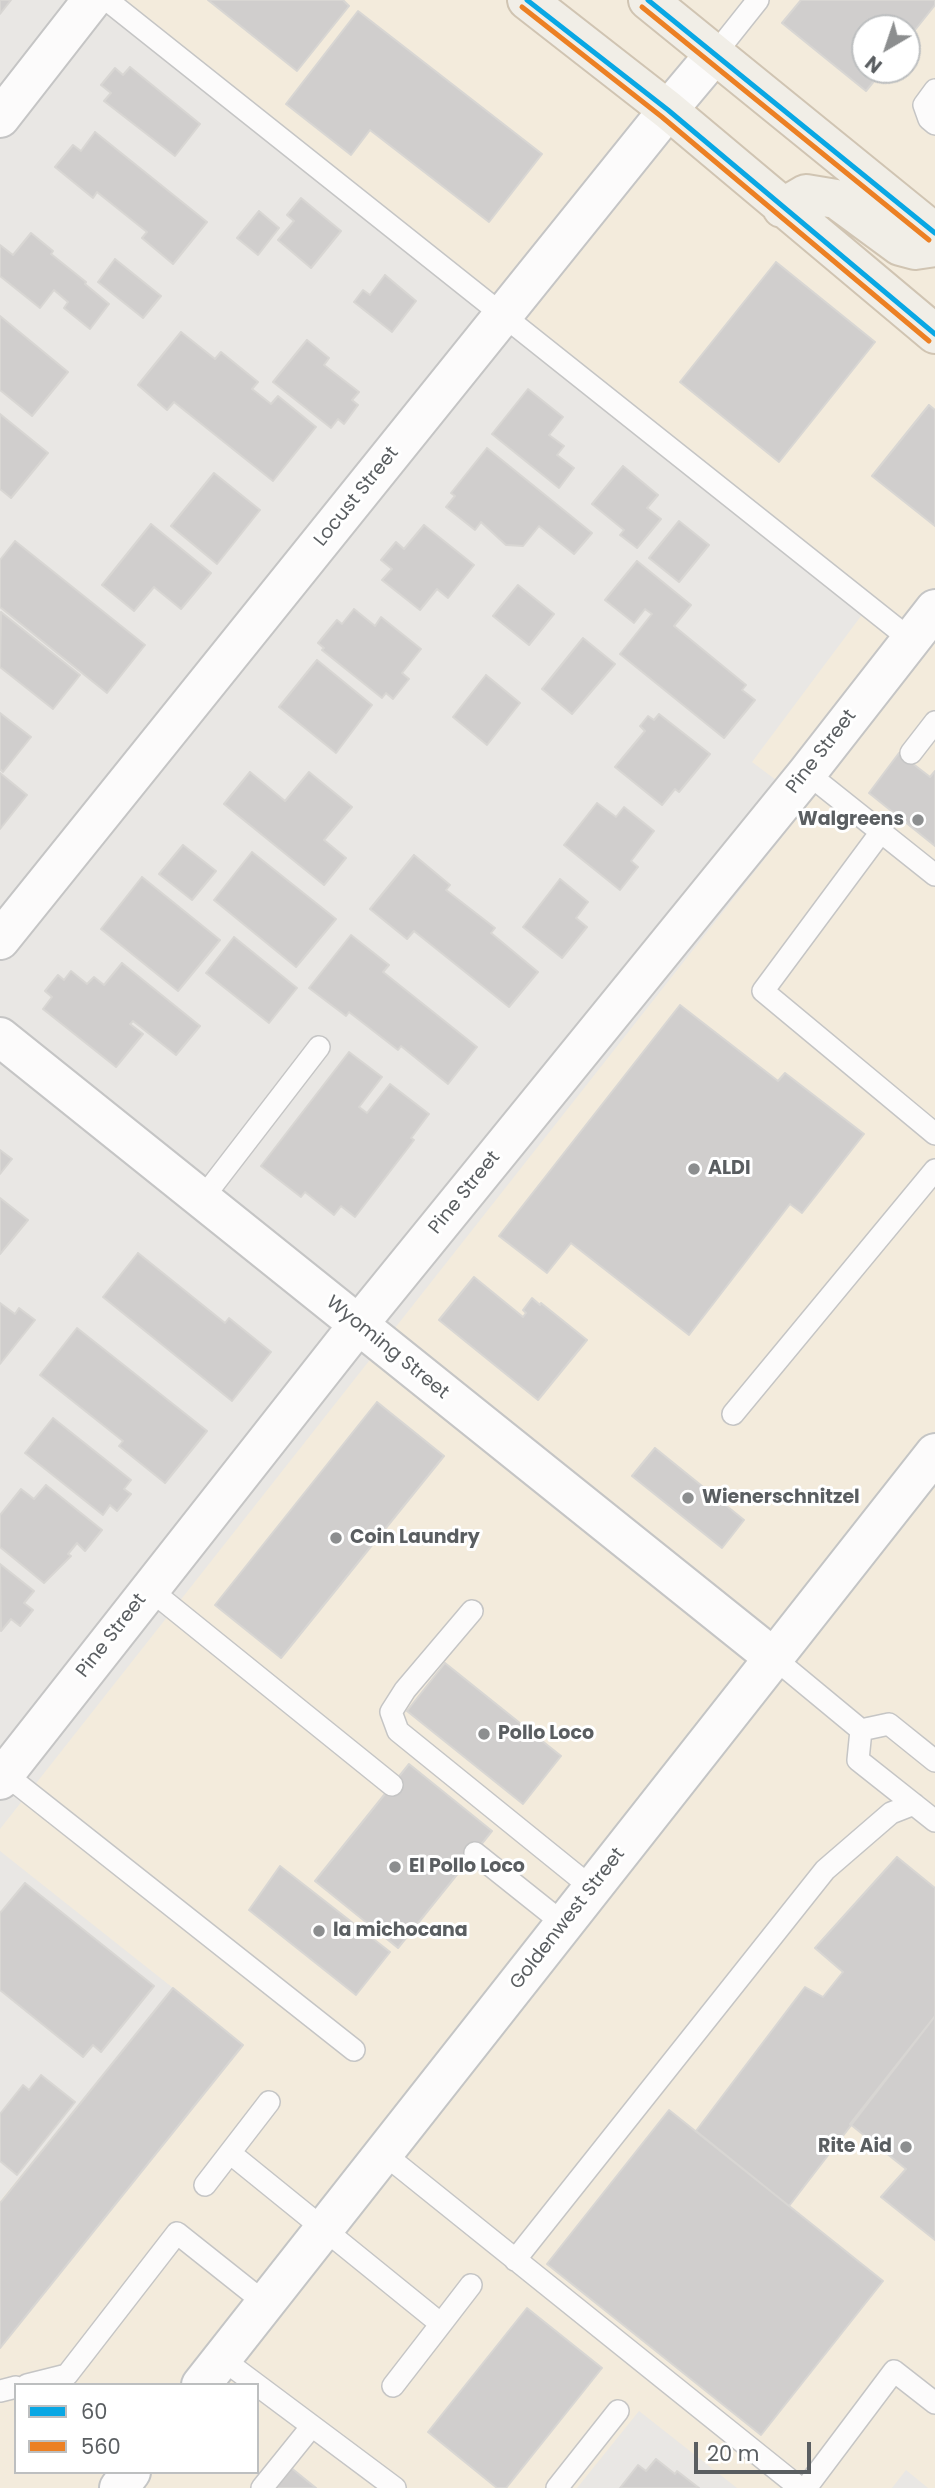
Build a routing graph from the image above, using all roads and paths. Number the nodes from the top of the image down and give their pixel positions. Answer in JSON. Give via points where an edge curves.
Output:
{"nodes":[{"id":1,"x":92,"y":0,"type":"edge"},
{"id":2,"x":107,"y":0,"type":"edge"},
{"id":3,"x":648,"y":0,"type":"edge"},
{"id":4,"x":758,"y":0,"type":"edge"},
{"id":5,"x":548,"y":6,"type":"edge"},
{"id":6,"x":715,"y":54,"type":"junction"},
{"id":7,"x":929,"y":97,"type":"edge"},
{"id":8,"x":668,"y":110,"type":"junction"},
{"id":9,"x":0,"y":118,"type":"edge"},
{"id":10,"x":935,"y":124,"type":"edge"},
{"id":11,"x":782,"y":208,"type":"junction"},
{"id":12,"x":935,"y":233,"type":"edge"},
{"id":13,"x":935,"y":247,"type":"edge"},
{"id":14,"x":504,"y":314,"type":"junction"},
{"id":15,"x":935,"y":334,"type":"edge"},
{"id":16,"x":935,"y":609,"type":"edge"},
{"id":17,"x":911,"y":640,"type":"junction"},
{"id":18,"x":935,"y":722,"type":"edge"},
{"id":19,"x":911,"y":753,"type":"dead end"},
{"id":20,"x":807,"y":773,"type":"junction"},
{"id":21,"x":881,"y":832,"type":"junction"},
{"id":22,"x":935,"y":875,"type":"edge"},
{"id":23,"x":0,"y":940,"type":"edge"},
{"id":24,"x":0,"y":1037,"type":"edge"},
{"id":25,"x":319,"y":1047,"type":"dead end"},
{"id":26,"x":935,"y":1134,"type":"edge"},
{"id":27,"x":935,"y":1170,"type":"edge"},
{"id":28,"x":202,"y":1199,"type":"junction"},
{"id":29,"x":358,"y":1325,"type":"junction"},
{"id":30,"x":733,"y":1414,"type":"dead end"},
{"id":31,"x":935,"y":1453,"type":"edge"},
{"id":32,"x":148,"y":1588,"type":"junction"},
{"id":33,"x":472,"y":1611,"type":"dead end"},
{"id":34,"x":774,"y":1658,"type":"junction"},
{"id":35,"x":861,"y":1730,"type":"junction"},
{"id":36,"x":935,"y":1761,"type":"edge"},
{"id":37,"x":2,"y":1777,"type":"edge"},
{"id":38,"x":392,"y":1785,"type":"dead end"},
{"id":39,"x":914,"y":1804,"type":"junction"},
{"id":40,"x":935,"y":1821,"type":"edge"},
{"id":41,"x":475,"y":1853,"type":"dead end"},
{"id":42,"x":592,"y":1888,"type":"junction"},
{"id":43,"x":564,"y":1924,"type":"junction"},
{"id":44,"x":354,"y":2050,"type":"dead end"},
{"id":45,"x":269,"y":2102,"type":"dead end"},
{"id":46,"x":230,"y":2153,"type":"junction"},
{"id":47,"x":383,"y":2153,"type":"junction"},
{"id":48,"x":205,"y":2185,"type":"dead end"},
{"id":49,"x":323,"y":2230,"type":"junction"},
{"id":50,"x":515,"y":2260,"type":"junction"},
{"id":51,"x":471,"y":2284,"type":"dead end"},
{"id":52,"x":265,"y":2303,"type":"junction"},
{"id":53,"x":441,"y":2324,"type":"junction"},
{"id":54,"x":211,"y":2371,"type":"edge"},
{"id":55,"x":73,"y":2380,"type":"edge"},
{"id":56,"x":45,"y":2383,"type":"edge"},
{"id":57,"x":233,"y":2383,"type":"edge"},
{"id":58,"x":393,"y":2386,"type":"dead end"},
{"id":59,"x":259,"y":2397,"type":"edge"},
{"id":60,"x":935,"y":2403,"type":"edge"},
{"id":61,"x":618,"y":2411,"type":"dead end"},
{"id":62,"x":312,"y":2426,"type":"junction"},
{"id":63,"x":262,"y":2488,"type":"edge"},
{"id":64,"x":395,"y":2488,"type":"edge"},
{"id":65,"x":557,"y":2488,"type":"edge"},
{"id":66,"x":803,"y":2488,"type":"edge"}],
"edges":[{"from":1,"to":9,"type":"street"},
{"from":2,"to":14,"type":"lane"},
{"from":3,"to":6,"type":"main road"},
{"from":4,"to":6,"type":"lane"},
{"from":5,"to":8,"type":"main road"},
{"from":6,"to":8,"type":"street","name":"Locust Street"},
{"from":6,"to":12,"type":"main road"},
{"from":7,"to":10,"type":"lane","via":[[929,119]]},
{"from":8,"to":11,"type":"main road"},
{"from":8,"to":14,"type":"street","name":"Locust Street"},
{"from":11,"to":13,"type":"main road","via":[[806,194],[836,199],[900,246],[915,250]]},
{"from":11,"to":15,"type":"main road"},
{"from":14,"to":17,"type":"lane"},
{"from":14,"to":23,"type":"street","name":"Locust Street"},
{"from":16,"to":17,"type":"street","name":"Pine Street"},
{"from":17,"to":20,"type":"street","name":"Pine Street"},
{"from":18,"to":19,"type":"lane"},
{"from":20,"to":21,"type":"lane","via":[[868,809]]},
{"from":20,"to":29,"type":"street","name":"Pine Street"},
{"from":21,"to":22,"type":"lane"},
{"from":21,"to":26,"type":"lane","via":[[763,991]]},
{"from":24,"to":28,"type":"street","name":"Wyoming Street"},
{"from":25,"to":28,"type":"lane"},
{"from":27,"to":30,"type":"lane"},
{"from":28,"to":29,"type":"street","name":"Wyoming Street"},
{"from":29,"to":32,"type":"street","name":"Pine Street"},
{"from":29,"to":34,"type":"street","name":"Wyoming Street"},
{"from":31,"to":34,"type":"street","name":"Goldenwest Street"},
{"from":32,"to":37,"type":"street","name":"Pine Street"},
{"from":32,"to":38,"type":"lane"},
{"from":33,"to":42,"type":"lane","via":[[391,1712],[398,1731]]},
{"from":34,"to":35,"type":"lane"},
{"from":34,"to":42,"type":"street","name":"Goldenwest Street"},
{"from":35,"to":36,"type":"lane","via":[[889,1724]]},
{"from":35,"to":39,"type":"lane","via":[[858,1760]]},
{"from":37,"to":44,"type":"lane"},
{"from":39,"to":40,"type":"lane"},
{"from":39,"to":50,"type":"lane","via":[[891,1812],[825,1870]]},
{"from":41,"to":43,"type":"lane"},
{"from":42,"to":43,"type":"street","name":"Goldenwest Street"},
{"from":43,"to":47,"type":"street","name":"Goldenwest Street"},
{"from":45,"to":46,"type":"lane"},
{"from":46,"to":48,"type":"lane"},
{"from":46,"to":49,"type":"lane"},
{"from":47,"to":49,"type":"street","name":"Goldenwest Street"},
{"from":47,"to":50,"type":"lane"},
{"from":49,"to":52,"type":"street","name":"Goldenwest Street"},
{"from":49,"to":53,"type":"lane"},
{"from":50,"to":66,"type":"lane"},
{"from":51,"to":53,"type":"lane"},
{"from":52,"to":54,"type":"street","name":"Goldenwest Street"},
{"from":52,"to":55,"type":"lane","via":[[177,2234]]},
{"from":53,"to":58,"type":"lane"},
{"from":54,"to":57,"type":"lane"},
{"from":55,"to":56,"type":"lane"},
{"from":59,"to":62,"type":"lane"},
{"from":60,"to":66,"type":"lane","via":[[894,2371]]},
{"from":61,"to":65,"type":"lane"},
{"from":62,"to":63,"type":"lane"},
{"from":62,"to":64,"type":"lane"}]}
